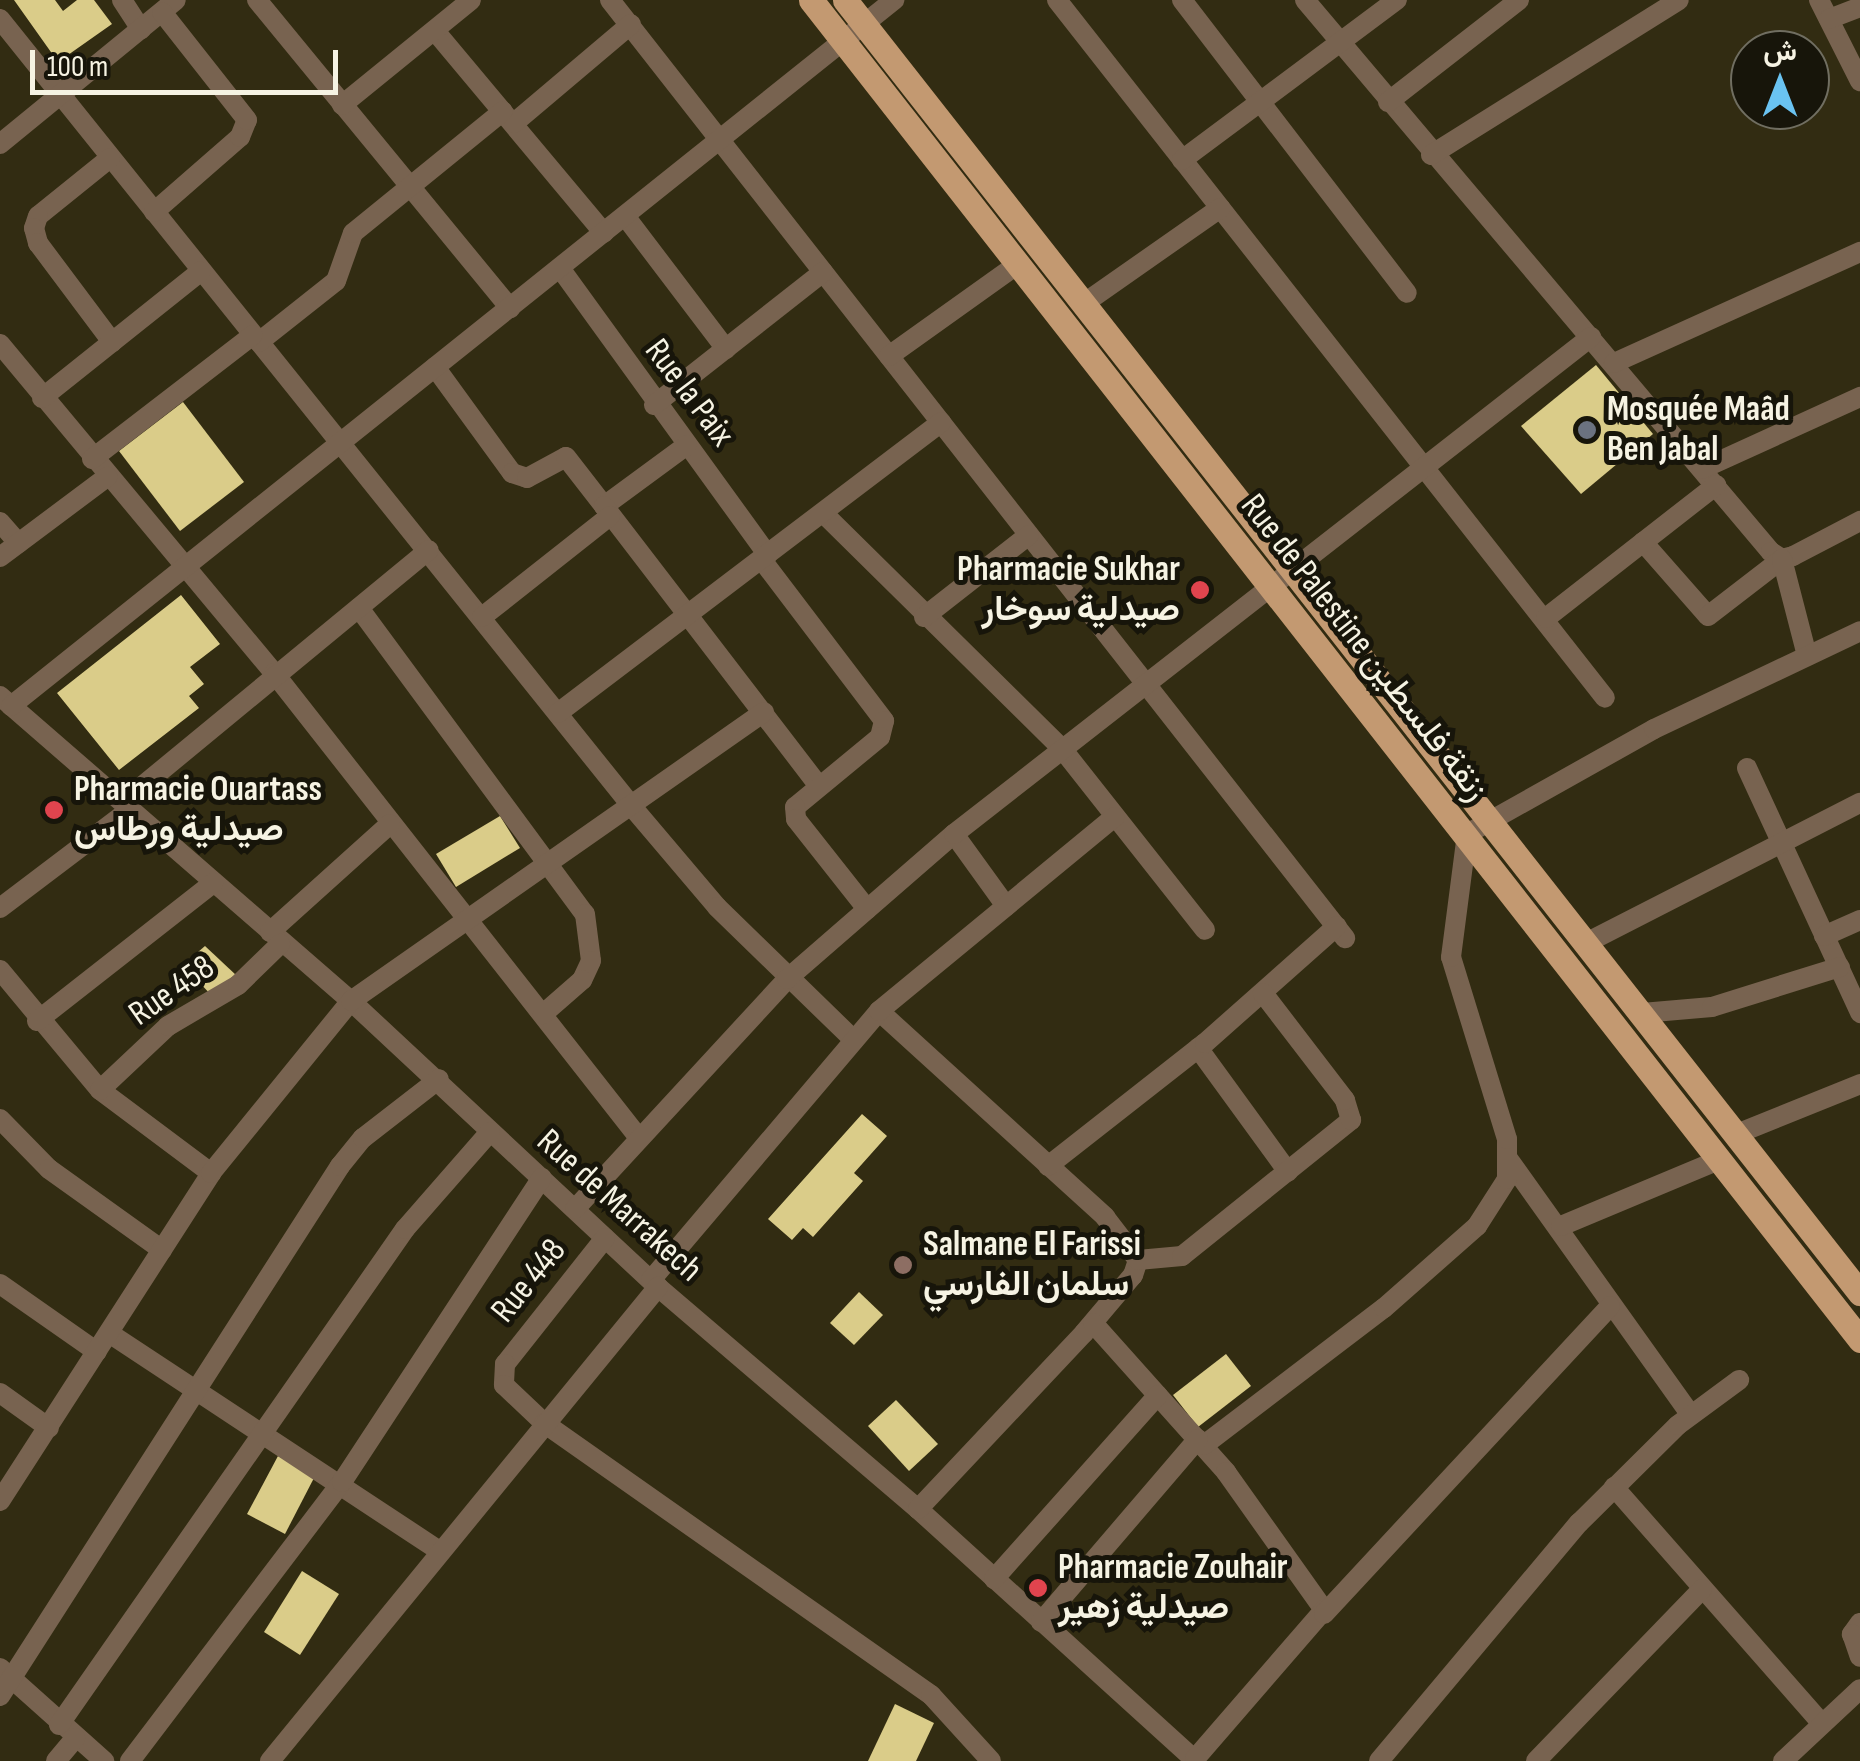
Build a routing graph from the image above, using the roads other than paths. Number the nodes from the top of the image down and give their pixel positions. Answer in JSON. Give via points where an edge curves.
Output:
{"nodes":[{"id":1,"x":122,"y":0,"type":"edge"},
{"id":2,"x":257,"y":0,"type":"edge"},
{"id":3,"x":472,"y":0,"type":"edge"},
{"id":4,"x":610,"y":0,"type":"edge"},
{"id":5,"x":811,"y":0,"type":"edge"},
{"id":6,"x":845,"y":0,"type":"edge"},
{"id":7,"x":894,"y":0,"type":"edge"},
{"id":8,"x":1182,"y":0,"type":"edge"},
{"id":9,"x":1305,"y":0,"type":"edge"},
{"id":10,"x":1396,"y":0,"type":"edge"},
{"id":11,"x":1519,"y":0,"type":"edge"},
{"id":12,"x":1679,"y":0,"type":"edge"},
{"id":13,"x":1062,"y":2,"type":"edge"},
{"id":14,"x":169,"y":6,"type":"edge"},
{"id":15,"x":1860,"y":7,"type":"edge"},
{"id":16,"x":1824,"y":9,"type":"edge"},
{"id":17,"x":0,"y":19,"type":"edge"},
{"id":18,"x":630,"y":24,"type":"junction"},
{"id":19,"x":864,"y":24,"type":"junction"},
{"id":20,"x":141,"y":29,"type":"junction"},
{"id":21,"x":436,"y":31,"type":"junction"},
{"id":22,"x":844,"y":41,"type":"junction"},
{"id":23,"x":1340,"y":42,"type":"junction"},
{"id":24,"x":1860,"y":81,"type":"edge"},
{"id":25,"x":61,"y":96,"type":"junction"},
{"id":26,"x":1260,"y":102,"type":"junction"},
{"id":27,"x":1388,"y":102,"type":"junction"},
{"id":28,"x":342,"y":106,"type":"junction"},
{"id":29,"x":508,"y":117,"type":"junction"},
{"id":30,"x":720,"y":140,"type":"junction"},
{"id":31,"x":0,"y":144,"type":"edge"},
{"id":32,"x":1431,"y":155,"type":"junction"},
{"id":33,"x":110,"y":158,"type":"junction"},
{"id":34,"x":1182,"y":160,"type":"junction"},
{"id":35,"x":408,"y":185,"type":"junction"},
{"id":36,"x":1220,"y":208,"type":"junction"},
{"id":37,"x":154,"y":212,"type":"junction"},
{"id":38,"x":625,"y":216,"type":"junction"},
{"id":39,"x":604,"y":232,"type":"junction"},
{"id":40,"x":1860,"y":252,"type":"edge"},
{"id":41,"x":1018,"y":264,"type":"junction"},
{"id":42,"x":560,"y":268,"type":"junction"},
{"id":43,"x":200,"y":270,"type":"junction"},
{"id":44,"x":822,"y":272,"type":"junction"},
{"id":45,"x":1407,"y":293,"type":"dead end"},
{"id":46,"x":1086,"y":302,"type":"junction"},
{"id":47,"x":510,"y":308,"type":"junction"},
{"id":48,"x":1590,"y":336,"type":"junction"},
{"id":49,"x":256,"y":339,"type":"junction"},
{"id":50,"x":112,"y":342,"type":"junction"},
{"id":51,"x":0,"y":344,"type":"edge"},
{"id":52,"x":726,"y":350,"type":"junction"},
{"id":53,"x":889,"y":356,"type":"junction"},
{"id":54,"x":1614,"y":363,"type":"junction"},
{"id":55,"x":436,"y":368,"type":"junction"},
{"id":56,"x":1860,"y":396,"type":"edge"},
{"id":57,"x":42,"y":398,"type":"junction"},
{"id":58,"x":654,"y":405,"type":"junction"},
{"id":59,"x":942,"y":422,"type":"junction"},
{"id":60,"x":342,"y":442,"type":"junction"},
{"id":61,"x":687,"y":444,"type":"junction"},
{"id":62,"x":92,"y":458,"type":"junction"},
{"id":63,"x":1423,"y":464,"type":"junction"},
{"id":64,"x":107,"y":477,"type":"junction"},
{"id":65,"x":1709,"y":477,"type":"junction"},
{"id":66,"x":607,"y":511,"type":"junction"},
{"id":67,"x":823,"y":512,"type":"junction"},
{"id":68,"x":0,"y":522,"type":"edge"},
{"id":69,"x":1860,"y":522,"type":"edge"},
{"id":70,"x":1029,"y":535,"type":"junction"},
{"id":71,"x":1643,"y":542,"type":"junction"},
{"id":72,"x":18,"y":544,"type":"junction"},
{"id":73,"x":429,"y":550,"type":"junction"},
{"id":74,"x":765,"y":557,"type":"junction"},
{"id":75,"x":0,"y":558,"type":"edge"},
{"id":76,"x":1782,"y":559,"type":"junction"},
{"id":77,"x":184,"y":568,"type":"junction"},
{"id":78,"x":1294,"y":569,"type":"junction"},
{"id":79,"x":1272,"y":587,"type":"junction"},
{"id":80,"x":359,"y":608,"type":"junction"},
{"id":81,"x":686,"y":614,"type":"junction"},
{"id":82,"x":482,"y":616,"type":"junction"},
{"id":83,"x":924,"y":617,"type":"junction"},
{"id":84,"x":1546,"y":618,"type":"junction"},
{"id":85,"x":1860,"y":630,"type":"edge"},
{"id":86,"x":1807,"y":656,"type":"junction"},
{"id":87,"x":274,"y":673,"type":"junction"},
{"id":88,"x":1148,"y":683,"type":"junction"},
{"id":89,"x":1606,"y":698,"type":"dead end"},
{"id":90,"x":6,"y":701,"type":"edge"},
{"id":91,"x":764,"y":712,"type":"junction"},
{"id":92,"x":558,"y":713,"type":"junction"},
{"id":93,"x":1063,"y":750,"type":"junction"},
{"id":94,"x":1747,"y":768,"type":"dead end"},
{"id":95,"x":820,"y":786,"type":"junction"},
{"id":96,"x":1860,"y":804,"type":"edge"},
{"id":97,"x":127,"y":805,"type":"junction"},
{"id":98,"x":634,"y":809,"type":"junction"},
{"id":99,"x":1114,"y":817,"type":"junction"},
{"id":100,"x":1487,"y":818,"type":"junction"},
{"id":101,"x":390,"y":824,"type":"junction"},
{"id":102,"x":954,"y":834,"type":"junction"},
{"id":103,"x":1466,"y":834,"type":"junction"},
{"id":104,"x":1781,"y":838,"type":"junction"},
{"id":105,"x":552,"y":862,"type":"junction"},
{"id":106,"x":214,"y":882,"type":"junction"},
{"id":107,"x":1006,"y":906,"type":"junction"},
{"id":108,"x":0,"y":908,"type":"edge"},
{"id":109,"x":867,"y":909,"type":"junction"},
{"id":110,"x":468,"y":918,"type":"junction"},
{"id":111,"x":1860,"y":920,"type":"edge"},
{"id":112,"x":1205,"y":930,"type":"dead end"},
{"id":113,"x":1824,"y":936,"type":"junction"},
{"id":114,"x":275,"y":938,"type":"junction"},
{"id":115,"x":1586,"y":943,"type":"junction"},
{"id":116,"x":0,"y":970,"type":"edge"},
{"id":117,"x":1849,"y":978,"type":"edge"},
{"id":118,"x":787,"y":980,"type":"junction"},
{"id":119,"x":1262,"y":993,"type":"junction"},
{"id":120,"x":351,"y":1001,"type":"junction"},
{"id":121,"x":878,"y":1011,"type":"junction"},
{"id":122,"x":1860,"y":1012,"type":"edge"},
{"id":123,"x":1642,"y":1013,"type":"junction"},
{"id":124,"x":543,"y":1014,"type":"junction"},
{"id":125,"x":37,"y":1020,"type":"junction"},
{"id":126,"x":854,"y":1040,"type":"junction"},
{"id":127,"x":1198,"y":1048,"type":"junction"},
{"id":128,"x":439,"y":1079,"type":"junction"},
{"id":129,"x":1860,"y":1084,"type":"edge"},
{"id":130,"x":100,"y":1090,"type":"junction"},
{"id":131,"x":0,"y":1119,"type":"edge"},
{"id":132,"x":490,"y":1132,"type":"junction"},
{"id":133,"x":1739,"y":1133,"type":"junction"},
{"id":134,"x":638,"y":1138,"type":"junction"},
{"id":135,"x":1721,"y":1159,"type":"junction"},
{"id":136,"x":1509,"y":1160,"type":"junction"},
{"id":137,"x":1048,"y":1166,"type":"junction"},
{"id":138,"x":1288,"y":1172,"type":"junction"},
{"id":139,"x":211,"y":1174,"type":"junction"},
{"id":140,"x":542,"y":1178,"type":"junction"},
{"id":141,"x":575,"y":1209,"type":"junction"},
{"id":142,"x":1561,"y":1226,"type":"junction"},
{"id":143,"x":605,"y":1238,"type":"junction"},
{"id":144,"x":162,"y":1250,"type":"junction"},
{"id":145,"x":1138,"y":1260,"type":"junction"},
{"id":146,"x":0,"y":1284,"type":"edge"},
{"id":147,"x":655,"y":1284,"type":"junction"},
{"id":148,"x":1860,"y":1293,"type":"edge"},
{"id":149,"x":1610,"y":1306,"type":"junction"},
{"id":150,"x":1093,"y":1323,"type":"junction"},
{"id":151,"x":1860,"y":1340,"type":"edge"},
{"id":152,"x":103,"y":1343,"type":"junction"},
{"id":153,"x":1739,"y":1380,"type":"dead end"},
{"id":154,"x":200,"y":1391,"type":"junction"},
{"id":155,"x":0,"y":1393,"type":"edge"},
{"id":156,"x":1158,"y":1395,"type":"junction"},
{"id":157,"x":1691,"y":1415,"type":"junction"},
{"id":158,"x":544,"y":1423,"type":"junction"},
{"id":159,"x":49,"y":1428,"type":"junction"},
{"id":160,"x":264,"y":1436,"type":"junction"},
{"id":161,"x":1201,"y":1442,"type":"junction"},
{"id":162,"x":342,"y":1482,"type":"junction"},
{"id":163,"x":1614,"y":1487,"type":"junction"},
{"id":164,"x":0,"y":1501,"type":"edge"},
{"id":165,"x":918,"y":1509,"type":"junction"},
{"id":166,"x":440,"y":1551,"type":"junction"},
{"id":167,"x":994,"y":1579,"type":"junction"},
{"id":168,"x":1702,"y":1589,"type":"junction"},
{"id":169,"x":1324,"y":1614,"type":"junction"},
{"id":170,"x":1042,"y":1622,"type":"junction"},
{"id":171,"x":1860,"y":1623,"type":"edge"},
{"id":172,"x":1860,"y":1657,"type":"edge"},
{"id":173,"x":4,"y":1681,"type":"edge"},
{"id":174,"x":1860,"y":1689,"type":"edge"},
{"id":175,"x":1821,"y":1723,"type":"junction"},
{"id":176,"x":67,"y":1731,"type":"junction"},
{"id":177,"x":981,"y":1757,"type":"edge"},
{"id":178,"x":1196,"y":1760,"type":"edge"},
{"id":179,"x":56,"y":1761,"type":"edge"},
{"id":180,"x":104,"y":1761,"type":"edge"},
{"id":181,"x":130,"y":1761,"type":"edge"},
{"id":182,"x":270,"y":1761,"type":"edge"},
{"id":183,"x":1379,"y":1761,"type":"edge"},
{"id":184,"x":1536,"y":1761,"type":"edge"},
{"id":185,"x":1783,"y":1761,"type":"edge"}],
"edges":[{"from":1,"to":20,"type":"street"},
{"from":2,"to":28,"type":"street"},
{"from":3,"to":21,"type":"street"},
{"from":4,"to":18,"type":"street"},
{"from":5,"to":22,"type":"main road","name":"Rue de Palestine زنقة فلسطين"},
{"from":6,"to":19,"type":"main road","name":"Rue de Palestine زنقة فلسطين"},
{"from":7,"to":19,"type":"street"},
{"from":8,"to":26,"type":"street"},
{"from":9,"to":23,"type":"street"},
{"from":10,"to":23,"type":"street"},
{"from":11,"to":27,"type":"street"},
{"from":12,"to":32,"type":"street"},
{"from":13,"to":34,"type":"street"},
{"from":14,"to":20,"type":"street"},
{"from":14,"to":37,"type":"street","via":[[247,120],[240,137]]},
{"from":15,"to":16,"type":"street"},
{"from":16,"to":24,"type":"street"},
{"from":17,"to":25,"type":"street"},
{"from":18,"to":29,"type":"street"},
{"from":18,"to":30,"type":"street"},
{"from":19,"to":22,"type":"street"},
{"from":19,"to":46,"type":"main road","name":"Rue de Palestine زنقة فلسطين"},
{"from":20,"to":25,"type":"street"},
{"from":21,"to":28,"type":"street"},
{"from":21,"to":29,"type":"street"},
{"from":22,"to":30,"type":"street"},
{"from":22,"to":41,"type":"main road","name":"Rue de Palestine زنقة فلسطين"},
{"from":23,"to":26,"type":"street"},
{"from":23,"to":27,"type":"street"},
{"from":25,"to":31,"type":"street"},
{"from":25,"to":33,"type":"street"},
{"from":26,"to":34,"type":"street"},
{"from":26,"to":45,"type":"street"},
{"from":27,"to":32,"type":"street"},
{"from":28,"to":35,"type":"street"},
{"from":29,"to":35,"type":"street"},
{"from":29,"to":39,"type":"street"},
{"from":30,"to":38,"type":"street"},
{"from":30,"to":44,"type":"street"},
{"from":32,"to":48,"type":"street"},
{"from":33,"to":37,"type":"street"},
{"from":33,"to":50,"type":"street","via":[[38,216],[34,228],[38,244]]},
{"from":34,"to":36,"type":"street"},
{"from":35,"to":47,"type":"street"},
{"from":35,"to":49,"type":"street","via":[[352,233],[336,281]]},
{"from":36,"to":46,"type":"street"},
{"from":36,"to":63,"type":"street"},
{"from":37,"to":43,"type":"street"},
{"from":38,"to":39,"type":"street"},
{"from":38,"to":52,"type":"street"},
{"from":39,"to":42,"type":"street"},
{"from":40,"to":54,"type":"street"},
{"from":41,"to":53,"type":"street"},
{"from":41,"to":79,"type":"main road","name":"Rue de Palestine زنقة فلسطين"},
{"from":42,"to":47,"type":"street"},
{"from":42,"to":58,"type":"street","name":"Rue la Paix"},
{"from":43,"to":49,"type":"street"},
{"from":43,"to":50,"type":"street"},
{"from":44,"to":52,"type":"street"},
{"from":44,"to":53,"type":"street"},
{"from":46,"to":78,"type":"main road","name":"Rue de Palestine زنقة فلسطين"},
{"from":47,"to":55,"type":"street"},
{"from":48,"to":54,"type":"street"},
{"from":48,"to":63,"type":"street"},
{"from":49,"to":60,"type":"street"},
{"from":49,"to":62,"type":"street"},
{"from":50,"to":57,"type":"street"},
{"from":51,"to":57,"type":"street"},
{"from":52,"to":58,"type":"street"},
{"from":53,"to":59,"type":"street"},
{"from":54,"to":65,"type":"street"},
{"from":55,"to":60,"type":"street"},
{"from":55,"to":66,"type":"street","via":[[512,473],[527,478],[566,457]]},
{"from":56,"to":65,"type":"street"},
{"from":57,"to":62,"type":"street"},
{"from":58,"to":61,"type":"street","name":"Rue la Paix"},
{"from":59,"to":67,"type":"street"},
{"from":59,"to":70,"type":"street"},
{"from":60,"to":73,"type":"street"},
{"from":60,"to":77,"type":"street"},
{"from":61,"to":66,"type":"street"},
{"from":61,"to":74,"type":"street","name":"Rue la Paix"},
{"from":62,"to":64,"type":"street"},
{"from":63,"to":78,"type":"street"},
{"from":63,"to":84,"type":"street"},
{"from":64,"to":72,"type":"street"},
{"from":64,"to":77,"type":"street"},
{"from":65,"to":71,"type":"street"},
{"from":65,"to":76,"type":"street"},
{"from":66,"to":81,"type":"street"},
{"from":66,"to":82,"type":"street"},
{"from":67,"to":74,"type":"street"},
{"from":67,"to":83,"type":"street"},
{"from":68,"to":72,"type":"street"},
{"from":69,"to":76,"type":"street"},
{"from":70,"to":83,"type":"street"},
{"from":70,"to":88,"type":"street"},
{"from":71,"to":76,"type":"street","via":[[1708,616]]},
{"from":71,"to":84,"type":"street"},
{"from":72,"to":75,"type":"street"},
{"from":73,"to":80,"type":"street"},
{"from":73,"to":82,"type":"street"},
{"from":74,"to":81,"type":"street"},
{"from":74,"to":95,"type":"street","name":"Rue la Paix","via":[[884,721],[880,738]]},
{"from":76,"to":86,"type":"street"},
{"from":77,"to":87,"type":"street"},
{"from":77,"to":90,"type":"street"},
{"from":78,"to":79,"type":"street"},
{"from":78,"to":100,"type":"main road","name":"Rue de Palestine زنقة فلسطين"},
{"from":79,"to":88,"type":"street"},
{"from":79,"to":103,"type":"main road","name":"Rue de Palestine زنقة فلسطين"},
{"from":80,"to":87,"type":"street"},
{"from":80,"to":105,"type":"street"},
{"from":81,"to":91,"type":"street"},
{"from":81,"to":92,"type":"street"},
{"from":82,"to":92,"type":"street"},
{"from":83,"to":93,"type":"street"},
{"from":84,"to":89,"type":"street"},
{"from":85,"to":86,"type":"street"},
{"from":86,"to":100,"type":"street"},
{"from":87,"to":97,"type":"street"},
{"from":87,"to":101,"type":"street"},
{"from":88,"to":93,"type":"street"},
{"from":88,"to":119,"type":"street","via":[[1341,932]]},
{"from":90,"to":97,"type":"street","name":"Rue de Marrakech"},
{"from":91,"to":95,"type":"street"},
{"from":91,"to":98,"type":"street"},
{"from":92,"to":98,"type":"street"},
{"from":93,"to":99,"type":"street"},
{"from":93,"to":102,"type":"street"},
{"from":94,"to":104,"type":"street"},
{"from":95,"to":109,"type":"street","via":[[794,814]]},
{"from":96,"to":104,"type":"street"},
{"from":97,"to":106,"type":"street","name":"Rue de Marrakech"},
{"from":97,"to":108,"type":"street"},
{"from":98,"to":105,"type":"street"},
{"from":98,"to":118,"type":"street"},
{"from":99,"to":107,"type":"street"},
{"from":99,"to":112,"type":"street"},
{"from":100,"to":103,"type":"street"},
{"from":100,"to":115,"type":"main road","name":"Rue de Palestine زنقة فلسطين"},
{"from":101,"to":110,"type":"street"},
{"from":101,"to":114,"type":"street","name":"Rue 458"},
{"from":102,"to":107,"type":"street"},
{"from":102,"to":109,"type":"street"},
{"from":103,"to":135,"type":"main road","name":"Rue de Palestine زنقة فلسطين"},
{"from":103,"to":136,"type":"street","via":[[1452,957]]},
{"from":104,"to":113,"type":"street"},
{"from":104,"to":115,"type":"street"},
{"from":105,"to":110,"type":"street"},
{"from":105,"to":124,"type":"street","via":[[585,914],[591,962],[582,980]]},
{"from":106,"to":114,"type":"street","name":"Rue de Marrakech"},
{"from":106,"to":125,"type":"street"},
{"from":107,"to":121,"type":"street"},
{"from":109,"to":118,"type":"street"},
{"from":110,"to":120,"type":"street"},
{"from":110,"to":124,"type":"street"},
{"from":111,"to":113,"type":"street"},
{"from":113,"to":117,"type":"street"},
{"from":114,"to":120,"type":"street","name":"Rue de Marrakech"},
{"from":114,"to":130,"type":"street","name":"Rue 458","via":[[238,985],[168,1026]]},
{"from":115,"to":123,"type":"main road","name":"Rue de Palestine زنقة فلسطين"},
{"from":116,"to":125,"type":"street"},
{"from":117,"to":122,"type":"street"},
{"from":117,"to":123,"type":"street"},
{"from":118,"to":126,"type":"street"},
{"from":118,"to":134,"type":"street"},
{"from":119,"to":127,"type":"street"},
{"from":119,"to":138,"type":"street","via":[[1351,1112],[1342,1132]]},
{"from":120,"to":128,"type":"street","name":"Rue de Marrakech"},
{"from":120,"to":139,"type":"street"},
{"from":121,"to":126,"type":"street"},
{"from":121,"to":137,"type":"street"},
{"from":123,"to":133,"type":"main road","name":"Rue de Palestine زنقة فلسطين"},
{"from":124,"to":134,"type":"street"},
{"from":125,"to":130,"type":"street"},
{"from":126,"to":147,"type":"street"},
{"from":127,"to":137,"type":"street"},
{"from":127,"to":138,"type":"street"},
{"from":128,"to":132,"type":"street","name":"Rue de Marrakech"},
{"from":128,"to":154,"type":"street","via":[[364,1138],[340,1166]]},
{"from":129,"to":133,"type":"street"},
{"from":130,"to":139,"type":"street"},
{"from":131,"to":144,"type":"street","via":[[49,1169]]},
{"from":132,"to":140,"type":"street","name":"Rue de Marrakech"},
{"from":132,"to":160,"type":"street","via":[[404,1229]]},
{"from":133,"to":148,"type":"main road","name":"Rue de Palestine زنقة فلسطين"},
{"from":134,"to":141,"type":"street"},
{"from":135,"to":142,"type":"street"},
{"from":135,"to":151,"type":"main road","name":"Rue de Palestine زنقة فلسطين"},
{"from":136,"to":142,"type":"street"},
{"from":136,"to":161,"type":"street","via":[[1500,1196],[1477,1226],[1384,1308]]},
{"from":137,"to":145,"type":"street","via":[[1116,1228]]},
{"from":138,"to":145,"type":"street","via":[[1182,1256]]},
{"from":139,"to":144,"type":"street"},
{"from":140,"to":141,"type":"street","name":"Rue de Marrakech"},
{"from":140,"to":162,"type":"street"},
{"from":141,"to":143,"type":"street","name":"Rue de Marrakech"},
{"from":142,"to":149,"type":"street"},
{"from":143,"to":147,"type":"street","name":"Rue de Marrakech"},
{"from":143,"to":158,"type":"street","name":"Rue 448","via":[[504,1364],[504,1385]]},
{"from":144,"to":152,"type":"street"},
{"from":145,"to":150,"type":"street","via":[[1133,1276]]},
{"from":146,"to":152,"type":"street"},
{"from":147,"to":158,"type":"street"},
{"from":147,"to":165,"type":"street","name":"Rue de Marrakech"},
{"from":149,"to":157,"type":"street"},
{"from":149,"to":169,"type":"street"},
{"from":150,"to":156,"type":"street"},
{"from":150,"to":165,"type":"street"},
{"from":152,"to":154,"type":"street"},
{"from":152,"to":159,"type":"street"},
{"from":153,"to":157,"type":"street"},
{"from":154,"to":160,"type":"street"},
{"from":154,"to":173,"type":"street"},
{"from":155,"to":159,"type":"street"},
{"from":156,"to":161,"type":"street"},
{"from":156,"to":167,"type":"street"},
{"from":157,"to":163,"type":"street"},
{"from":158,"to":166,"type":"street"},
{"from":158,"to":177,"type":"street","via":[[931,1696]]},
{"from":159,"to":164,"type":"street"},
{"from":160,"to":162,"type":"street"},
{"from":160,"to":176,"type":"street"},
{"from":161,"to":169,"type":"street","via":[[1294,1563]]},
{"from":161,"to":170,"type":"street"},
{"from":162,"to":166,"type":"street"},
{"from":162,"to":181,"type":"street"},
{"from":163,"to":168,"type":"street"},
{"from":163,"to":183,"type":"street"},
{"from":165,"to":167,"type":"street","name":"Rue de Marrakech"},
{"from":166,"to":182,"type":"street"},
{"from":167,"to":170,"type":"street","name":"Rue de Marrakech"},
{"from":168,"to":175,"type":"street"},
{"from":168,"to":184,"type":"street"},
{"from":169,"to":178,"type":"street"},
{"from":170,"to":178,"type":"street","name":"Rue de Marrakech"},
{"from":171,"to":172,"type":"street","via":[[1852,1634]]},
{"from":173,"to":176,"type":"street"},
{"from":174,"to":175,"type":"street"},
{"from":175,"to":185,"type":"street"},
{"from":176,"to":179,"type":"street"},
{"from":176,"to":180,"type":"street"}]}
